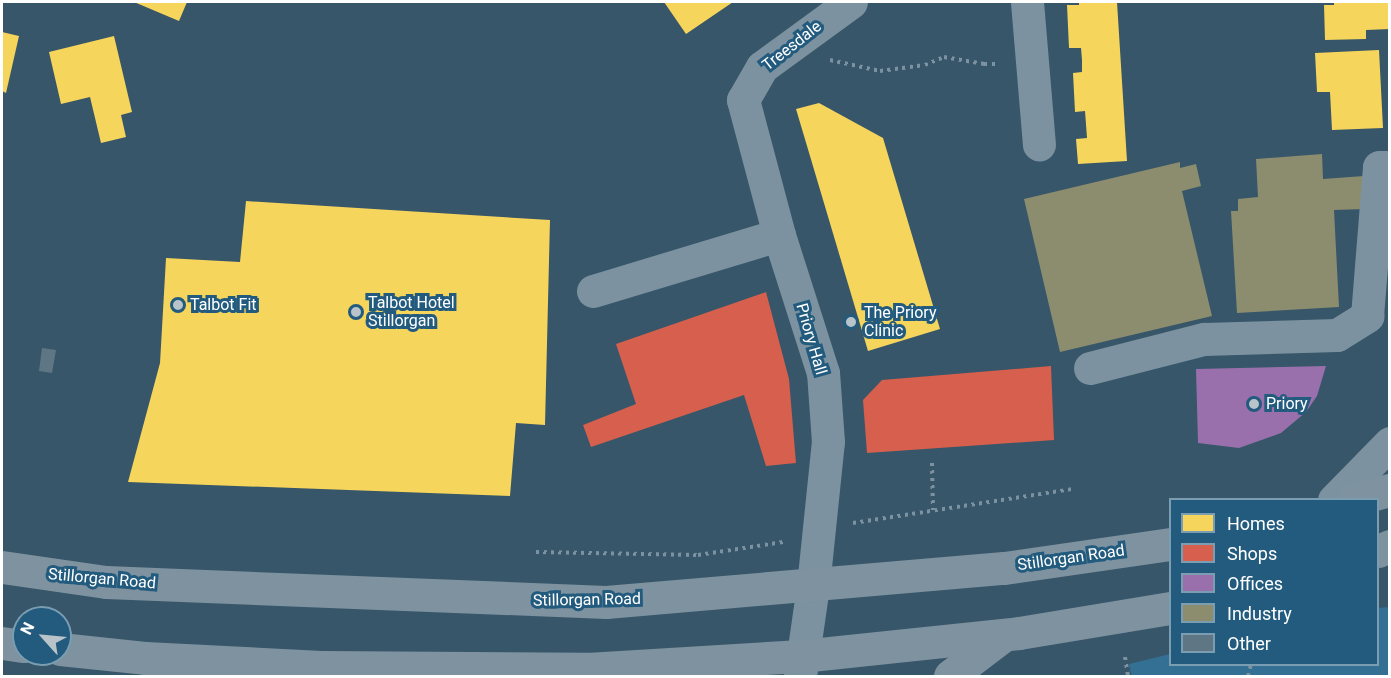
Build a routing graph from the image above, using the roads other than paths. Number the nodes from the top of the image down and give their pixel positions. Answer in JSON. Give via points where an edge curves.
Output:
{"nodes":[{"id":1,"x":851,"y":2,"type":"edge"},
{"id":2,"x":1027,"y":2,"type":"edge"},
{"id":3,"x":743,"y":100,"type":"joint"},
{"id":4,"x":1039,"y":144,"type":"dead end"},
{"id":5,"x":1389,"y":167,"type":"edge"},
{"id":6,"x":779,"y":235,"type":"junction"},
{"id":7,"x":593,"y":291,"type":"dead end"},
{"id":8,"x":1090,"y":368,"type":"dead end"},
{"id":9,"x":1389,"y":443,"type":"edge"},
{"id":10,"x":1389,"y":490,"type":"edge"},
{"id":11,"x":1336,"y":498,"type":"edge"},
{"id":12,"x":1361,"y":498,"type":"edge"},
{"id":13,"x":1169,"y":544,"type":"edge"},
{"id":14,"x":2,"y":567,"type":"edge"},
{"id":15,"x":813,"y":586,"type":"junction"},
{"id":16,"x":1169,"y":608,"type":"edge"},
{"id":17,"x":1004,"y":635,"type":"junction"},
{"id":18,"x":72,"y":650,"type":"edge"},
{"id":19,"x":801,"y":666,"type":"edge"},
{"id":20,"x":683,"y":670,"type":"edge"},
{"id":21,"x":950,"y":676,"type":"edge"}],
"edges":[{"from":1,"to":3,"type":"street","name":"Treesdale","via":[[762,67]]},
{"from":2,"to":4,"type":"street"},
{"from":3,"to":6,"type":"street","name":"Priory Hall"},
{"from":5,"to":8,"type":"street","via":[[1379,167],[1367,316],[1336,335],[1203,339]]},
{"from":6,"to":7,"type":"street"},
{"from":6,"to":15,"type":"street","name":"Priory Hall","via":[[823,373],[828,442]]},
{"from":9,"to":11,"type":"street"},
{"from":10,"to":12,"type":"highway"},
{"from":13,"to":15,"type":"highway","name":"Stillorgan Road","via":[[1004,568]]},
{"from":14,"to":15,"type":"highway","name":"Stillorgan Road","via":[[106,582],[534,601],[606,602]]},
{"from":15,"to":19,"type":"street","name":"Priory Hall"},
{"from":16,"to":17,"type":"highway"},
{"from":17,"to":19,"type":"highway"},
{"from":17,"to":21,"type":"highway"},
{"from":18,"to":20,"type":"highway","via":[[321,667]]},
{"from":19,"to":20,"type":"highway"}]}
